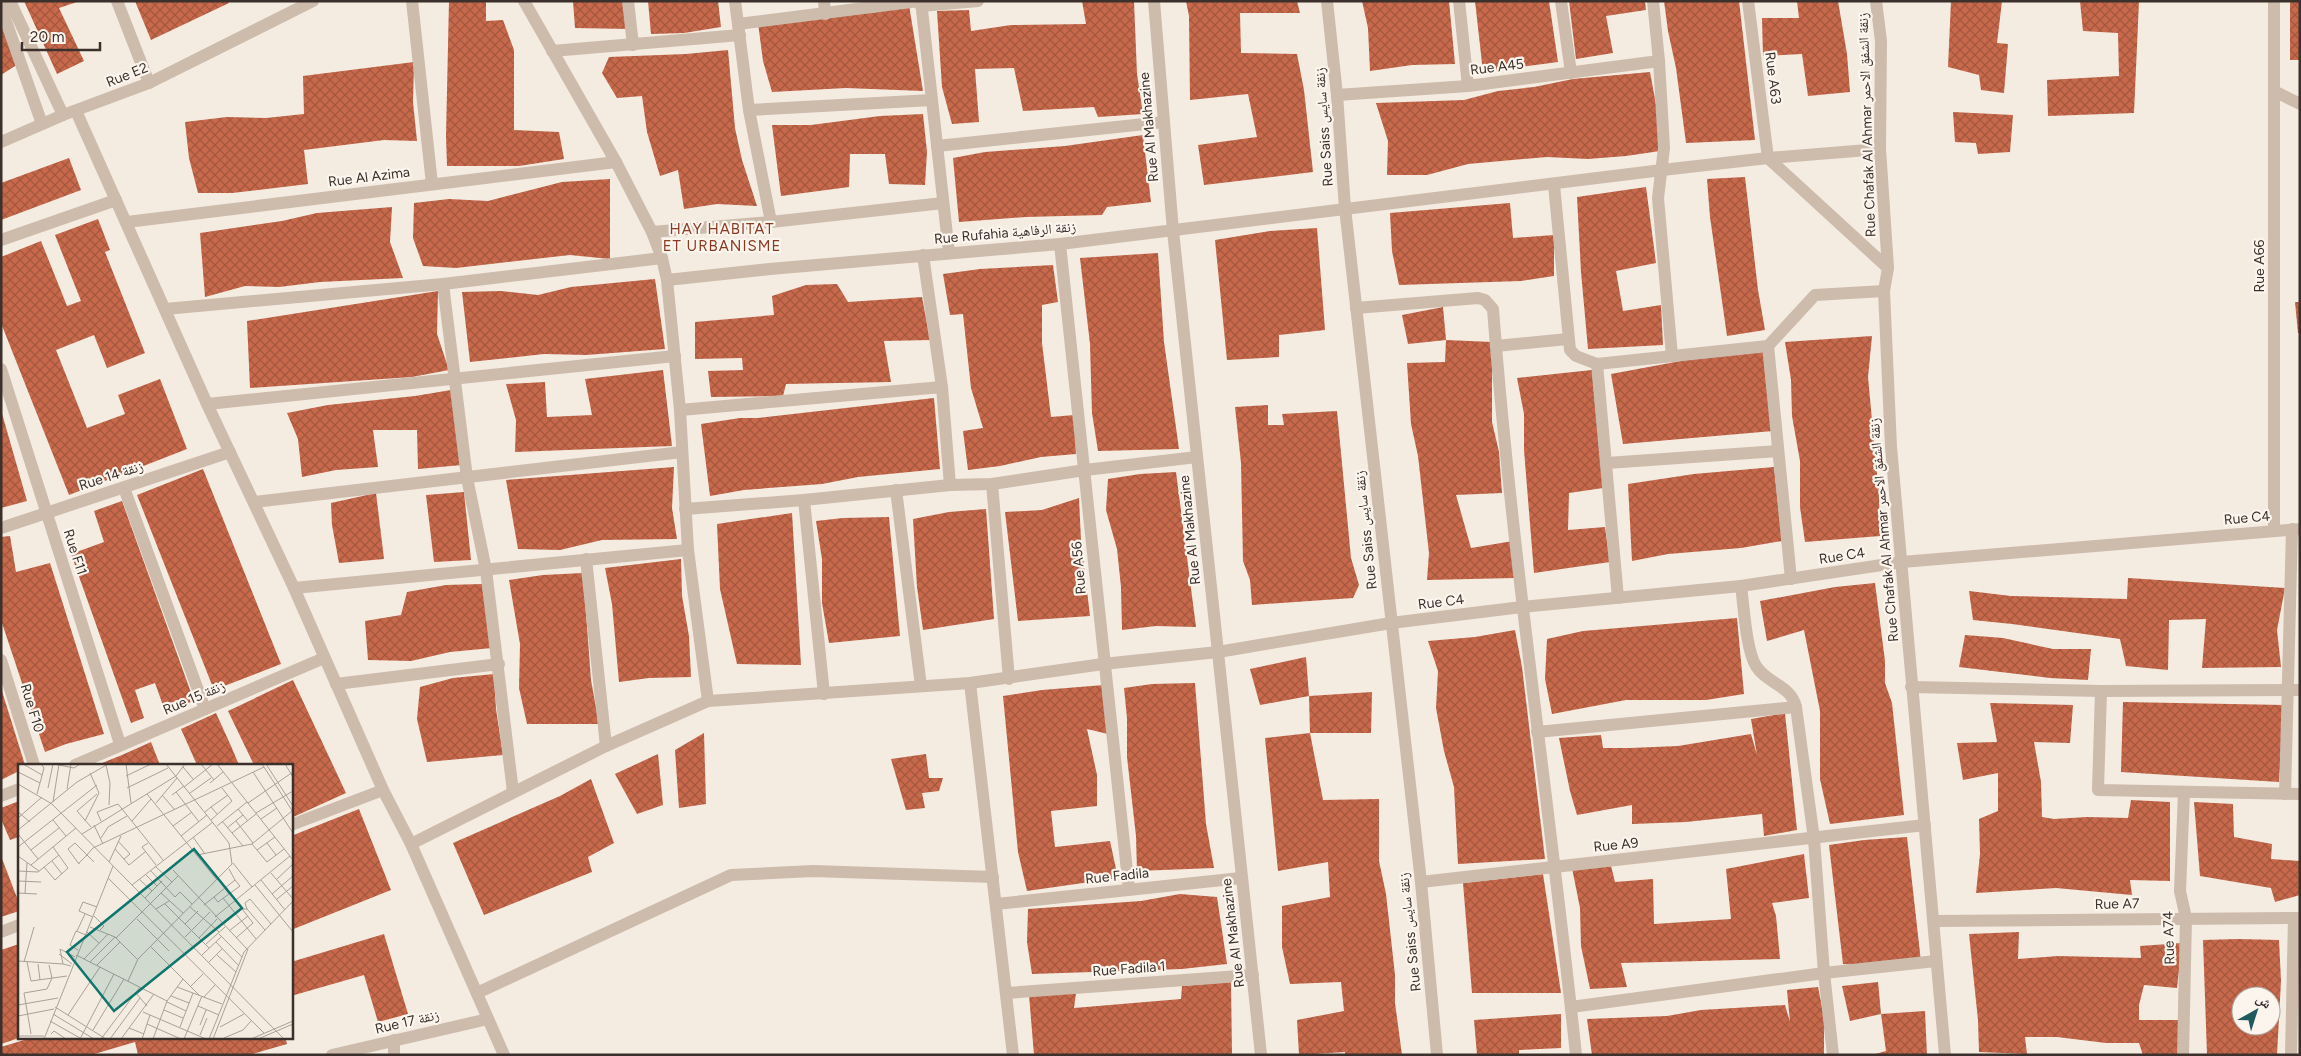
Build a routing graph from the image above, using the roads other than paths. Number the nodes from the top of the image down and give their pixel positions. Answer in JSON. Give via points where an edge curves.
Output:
{"nodes":[{"id":1,"x":10,"y":1,"type":"edge"},
{"id":2,"x":117,"y":1,"type":"edge"},
{"id":3,"x":313,"y":1,"type":"edge"},
{"id":4,"x":412,"y":1,"type":"edge"},
{"id":5,"x":524,"y":1,"type":"edge"},
{"id":6,"x":628,"y":1,"type":"edge"},
{"id":7,"x":735,"y":1,"type":"edge"},
{"id":8,"x":978,"y":1,"type":"edge"},
{"id":9,"x":1154,"y":1,"type":"edge"},
{"id":10,"x":1327,"y":1,"type":"edge"},
{"id":11,"x":1459,"y":1,"type":"edge"},
{"id":12,"x":1561,"y":1,"type":"edge"},
{"id":13,"x":1652,"y":1,"type":"edge"},
{"id":14,"x":1748,"y":1,"type":"edge"},
{"id":15,"x":1876,"y":1,"type":"edge"},
{"id":16,"x":2274,"y":1,"type":"edge"},
{"id":17,"x":921,"y":3,"type":"edge"},
{"id":18,"x":1,"y":8,"type":"edge"},
{"id":19,"x":824,"y":8,"type":"edge"},
{"id":20,"x":739,"y":30,"type":"junction"},
{"id":21,"x":634,"y":45,"type":"junction"},
{"id":22,"x":552,"y":51,"type":"junction"},
{"id":23,"x":1659,"y":61,"type":"junction"},
{"id":24,"x":1571,"y":73,"type":"junction"},
{"id":25,"x":149,"y":83,"type":"junction"},
{"id":26,"x":1468,"y":86,"type":"junction"},
{"id":27,"x":2274,"y":91,"type":"junction"},
{"id":28,"x":1337,"y":95,"type":"junction"},
{"id":29,"x":932,"y":100,"type":"junction"},
{"id":30,"x":2300,"y":104,"type":"edge"},
{"id":31,"x":750,"y":110,"type":"junction"},
{"id":32,"x":76,"y":111,"type":"junction"},
{"id":33,"x":63,"y":115,"type":"junction"},
{"id":34,"x":1164,"y":122,"type":"junction"},
{"id":35,"x":42,"y":124,"type":"junction"},
{"id":36,"x":1,"y":142,"type":"edge"},
{"id":37,"x":937,"y":146,"type":"junction"},
{"id":38,"x":1880,"y":149,"type":"junction"},
{"id":39,"x":1768,"y":158,"type":"junction"},
{"id":40,"x":616,"y":162,"type":"junction"},
{"id":41,"x":1662,"y":170,"type":"junction"},
{"id":42,"x":432,"y":184,"type":"junction"},
{"id":43,"x":1554,"y":185,"type":"junction"},
{"id":44,"x":116,"y":200,"type":"junction"},
{"id":45,"x":943,"y":203,"type":"junction"},
{"id":46,"x":1345,"y":208,"type":"junction"},
{"id":47,"x":127,"y":222,"type":"junction"},
{"id":48,"x":771,"y":222,"type":"junction"},
{"id":49,"x":1173,"y":231,"type":"junction"},
{"id":50,"x":652,"y":232,"type":"junction"},
{"id":51,"x":1,"y":240,"type":"edge"},
{"id":52,"x":1060,"y":244,"type":"junction"},
{"id":53,"x":949,"y":253,"type":"junction"},
{"id":54,"x":923,"y":256,"type":"junction"},
{"id":55,"x":662,"y":258,"type":"junction"},
{"id":56,"x":1888,"y":268,"type":"junction"},
{"id":57,"x":667,"y":280,"type":"junction"},
{"id":58,"x":443,"y":284,"type":"junction"},
{"id":59,"x":1884,"y":291,"type":"junction"},
{"id":60,"x":1356,"y":308,"type":"junction"},
{"id":61,"x":165,"y":309,"type":"junction"},
{"id":62,"x":1568,"y":339,"type":"junction"},
{"id":63,"x":1496,"y":346,"type":"junction"},
{"id":64,"x":1768,"y":346,"type":"junction"},
{"id":65,"x":675,"y":356,"type":"junction"},
{"id":66,"x":1672,"y":356,"type":"junction"},
{"id":67,"x":1597,"y":364,"type":"junction"},
{"id":68,"x":1,"y":369,"type":"edge"},
{"id":69,"x":453,"y":380,"type":"junction"},
{"id":70,"x":942,"y":387,"type":"junction"},
{"id":71,"x":207,"y":404,"type":"junction"},
{"id":72,"x":680,"y":410,"type":"junction"},
{"id":73,"x":1778,"y":451,"type":"junction"},
{"id":74,"x":230,"y":452,"type":"junction"},
{"id":75,"x":682,"y":452,"type":"junction"},
{"id":76,"x":1198,"y":457,"type":"junction"},
{"id":77,"x":1607,"y":463,"type":"junction"},
{"id":78,"x":1085,"y":470,"type":"junction"},
{"id":79,"x":467,"y":478,"type":"junction"},
{"id":80,"x":992,"y":484,"type":"junction"},
{"id":81,"x":950,"y":485,"type":"junction"},
{"id":82,"x":124,"y":488,"type":"junction"},
{"id":83,"x":896,"y":490,"type":"junction"},
{"id":84,"x":804,"y":500,"type":"junction"},
{"id":85,"x":254,"y":502,"type":"junction"},
{"id":86,"x":685,"y":509,"type":"junction"},
{"id":87,"x":47,"y":513,"type":"junction"},
{"id":88,"x":1,"y":528,"type":"edge"},
{"id":89,"x":2296,"y":529,"type":"edge"},
{"id":90,"x":2274,"y":531,"type":"junction"},
{"id":91,"x":688,"y":550,"type":"junction"},
{"id":92,"x":586,"y":559,"type":"junction"},
{"id":93,"x":1902,"y":562,"type":"junction"},
{"id":94,"x":486,"y":570,"type":"junction"},
{"id":95,"x":1791,"y":579,"type":"junction"},
{"id":96,"x":1741,"y":586,"type":"junction"},
{"id":97,"x":294,"y":588,"type":"junction"},
{"id":98,"x":1618,"y":598,"type":"junction"},
{"id":99,"x":1522,"y":607,"type":"junction"},
{"id":100,"x":1390,"y":623,"type":"junction"},
{"id":101,"x":1218,"y":652,"type":"junction"},
{"id":102,"x":324,"y":658,"type":"junction"},
{"id":103,"x":1,"y":660,"type":"edge"},
{"id":104,"x":499,"y":664,"type":"junction"},
{"id":105,"x":1104,"y":664,"type":"junction"},
{"id":106,"x":1009,"y":679,"type":"junction"},
{"id":107,"x":970,"y":683,"type":"junction"},
{"id":108,"x":336,"y":684,"type":"junction"},
{"id":109,"x":921,"y":686,"type":"junction"},
{"id":110,"x":1911,"y":688,"type":"junction"},
{"id":111,"x":2294,"y":690,"type":"edge"},
{"id":112,"x":2101,"y":691,"type":"junction"},
{"id":113,"x":824,"y":694,"type":"junction"},
{"id":114,"x":708,"y":701,"type":"junction"},
{"id":115,"x":1796,"y":707,"type":"junction"},
{"id":116,"x":205,"y":710,"type":"junction"},
{"id":117,"x":1537,"y":732,"type":"junction"},
{"id":118,"x":120,"y":744,"type":"junction"},
{"id":119,"x":606,"y":746,"type":"junction"},
{"id":120,"x":34,"y":764,"type":"edge"},
{"id":121,"x":77,"y":764,"type":"edge"},
{"id":122,"x":18,"y":789,"type":"edge"},
{"id":123,"x":383,"y":790,"type":"junction"},
{"id":124,"x":513,"y":792,"type":"junction"},
{"id":125,"x":2184,"y":792,"type":"junction"},
{"id":126,"x":2285,"y":794,"type":"junction"},
{"id":127,"x":2300,"y":794,"type":"edge"},
{"id":128,"x":1,"y":796,"type":"edge"},
{"id":129,"x":292,"y":824,"type":"edge"},
{"id":130,"x":1925,"y":826,"type":"junction"},
{"id":131,"x":1814,"y":839,"type":"junction"},
{"id":132,"x":411,"y":844,"type":"junction"},
{"id":133,"x":1556,"y":866,"type":"junction"},
{"id":134,"x":993,"y":877,"type":"junction"},
{"id":135,"x":1241,"y":878,"type":"junction"},
{"id":136,"x":1421,"y":882,"type":"junction"},
{"id":137,"x":1128,"y":890,"type":"junction"},
{"id":138,"x":996,"y":904,"type":"junction"},
{"id":139,"x":2186,"y":918,"type":"junction"},
{"id":140,"x":2297,"y":918,"type":"edge"},
{"id":141,"x":1934,"y":921,"type":"junction"},
{"id":142,"x":18,"y":925,"type":"edge"},
{"id":143,"x":1,"y":932,"type":"edge"},
{"id":144,"x":1936,"y":961,"type":"junction"},
{"id":145,"x":1824,"y":974,"type":"junction"},
{"id":146,"x":1253,"y":975,"type":"junction"},
{"id":147,"x":477,"y":993,"type":"junction"},
{"id":148,"x":1007,"y":993,"type":"junction"},
{"id":149,"x":1571,"y":1007,"type":"junction"},
{"id":150,"x":488,"y":1019,"type":"junction"},
{"id":151,"x":394,"y":1040,"type":"junction"},
{"id":152,"x":332,"y":1055,"type":"edge"},
{"id":153,"x":394,"y":1055,"type":"edge"},
{"id":154,"x":504,"y":1055,"type":"edge"},
{"id":155,"x":1013,"y":1055,"type":"edge"},
{"id":156,"x":1261,"y":1055,"type":"edge"},
{"id":157,"x":1437,"y":1055,"type":"edge"},
{"id":158,"x":1576,"y":1055,"type":"edge"},
{"id":159,"x":1833,"y":1055,"type":"edge"},
{"id":160,"x":1945,"y":1055,"type":"edge"},
{"id":161,"x":2183,"y":1055,"type":"edge"},
{"id":162,"x":2291,"y":1055,"type":"edge"}],
"edges":[{"from":1,"to":33,"type":"street"},
{"from":2,"to":25,"type":"street"},
{"from":3,"to":25,"type":"street","name":"Rue E2"},
{"from":4,"to":42,"type":"street"},
{"from":5,"to":22,"type":"street"},
{"from":6,"to":21,"type":"street"},
{"from":7,"to":20,"type":"street"},
{"from":8,"to":17,"type":"street"},
{"from":9,"to":34,"type":"street","name":"Rue Al Makhazine"},
{"from":10,"to":28,"type":"street","name":"Rue Saiss زنقة سايس"},
{"from":11,"to":26,"type":"street"},
{"from":12,"to":24,"type":"street"},
{"from":13,"to":23,"type":"street"},
{"from":14,"to":39,"type":"street","name":"Rue A63"},
{"from":15,"to":38,"type":"street","name":"Rue Chafak Al Ahmar زنقة الشفق الاحمر","via":[[1881,41]]},
{"from":16,"to":27,"type":"street","name":"Rue A66"},
{"from":17,"to":19,"type":"street"},
{"from":17,"to":29,"type":"street"},
{"from":18,"to":35,"type":"street"},
{"from":19,"to":20,"type":"street"},
{"from":20,"to":21,"type":"street"},
{"from":20,"to":31,"type":"street"},
{"from":21,"to":22,"type":"street"},
{"from":22,"to":40,"type":"street"},
{"from":23,"to":24,"type":"street","name":"Rue A45"},
{"from":23,"to":41,"type":"street","via":[[1664,148]]},
{"from":24,"to":26,"type":"street","name":"Rue A45"},
{"from":25,"to":32,"type":"street","name":"Rue E2"},
{"from":26,"to":28,"type":"street","name":"Rue A45"},
{"from":27,"to":30,"type":"street"},
{"from":27,"to":90,"type":"street","name":"Rue A66"},
{"from":28,"to":46,"type":"street","name":"Rue Saiss زنقة سايس"},
{"from":29,"to":31,"type":"street"},
{"from":29,"to":37,"type":"street"},
{"from":31,"to":48,"type":"street"},
{"from":32,"to":33,"type":"street","name":"Rue E2"},
{"from":32,"to":44,"type":"street"},
{"from":33,"to":35,"type":"street","name":"Rue E2"},
{"from":34,"to":37,"type":"street"},
{"from":34,"to":49,"type":"street","name":"Rue Al Makhazine"},
{"from":35,"to":36,"type":"street","name":"Rue E2"},
{"from":37,"to":45,"type":"street"},
{"from":38,"to":39,"type":"street","name":"Rue Rufahia زنقة الرفاهية"},
{"from":38,"to":56,"type":"street","name":"Rue Chafak Al Ahmar زنقة الشفق الاحمر"},
{"from":39,"to":41,"type":"street","name":"Rue Rufahia زنقة الرفاهية"},
{"from":39,"to":56,"type":"street"},
{"from":40,"to":42,"type":"street","name":"Rue Al Azima"},
{"from":40,"to":50,"type":"street"},
{"from":41,"to":43,"type":"street","name":"Rue Rufahia زنقة الرفاهية"},
{"from":41,"to":66,"type":"street","via":[[1658,198]]},
{"from":42,"to":47,"type":"street","name":"Rue Al Azima"},
{"from":43,"to":46,"type":"street","name":"Rue Rufahia زنقة الرفاهية"},
{"from":43,"to":62,"type":"street"},
{"from":44,"to":47,"type":"street"},
{"from":44,"to":51,"type":"street"},
{"from":45,"to":48,"type":"street"},
{"from":45,"to":53,"type":"street"},
{"from":46,"to":49,"type":"street","name":"Rue Rufahia زنقة الرفاهية"},
{"from":46,"to":60,"type":"street","name":"Rue Saiss زنقة سايس"},
{"from":47,"to":61,"type":"street"},
{"from":48,"to":50,"type":"street"},
{"from":49,"to":52,"type":"street","name":"Rue Rufahia زنقة الرفاهية"},
{"from":49,"to":76,"type":"street","name":"Rue Al Makhazine"},
{"from":50,"to":55,"type":"street"},
{"from":52,"to":53,"type":"street","name":"Rue Rufahia زنقة الرفاهية"},
{"from":52,"to":78,"type":"street","name":"Rue A56"},
{"from":53,"to":54,"type":"street","name":"Rue Rufahia زنقة الرفاهية"},
{"from":54,"to":57,"type":"street","name":"Rue Rufahia زنقة الرفاهية"},
{"from":54,"to":70,"type":"street"},
{"from":55,"to":57,"type":"street"},
{"from":55,"to":58,"type":"street"},
{"from":56,"to":59,"type":"street","name":"Rue Chafak Al Ahmar زنقة الشفق الاحمر"},
{"from":57,"to":65,"type":"street"},
{"from":58,"to":61,"type":"street"},
{"from":58,"to":69,"type":"street"},
{"from":59,"to":64,"type":"street","via":[[1815,295]]},
{"from":59,"to":93,"type":"street","name":"Rue Chafak Al Ahmar زنقة الشفق الاحمر","via":[[1891,447]]},
{"from":60,"to":63,"type":"street","via":[[1478,298],[1485,300],[1493,309]]},
{"from":60,"to":100,"type":"street","name":"Rue Saiss زنقة سايس"},
{"from":61,"to":71,"type":"street"},
{"from":62,"to":63,"type":"street"},
{"from":62,"to":67,"type":"street","via":[[1570,350],[1576,356]]},
{"from":63,"to":99,"type":"street"},
{"from":64,"to":66,"type":"street"},
{"from":64,"to":73,"type":"street"},
{"from":65,"to":69,"type":"street"},
{"from":65,"to":72,"type":"street"},
{"from":66,"to":67,"type":"street"},
{"from":67,"to":77,"type":"street"},
{"from":68,"to":87,"type":"street","name":"Rue F11"},
{"from":69,"to":71,"type":"street"},
{"from":69,"to":79,"type":"street"},
{"from":70,"to":72,"type":"street"},
{"from":70,"to":81,"type":"street"},
{"from":71,"to":74,"type":"street"},
{"from":72,"to":75,"type":"street"},
{"from":73,"to":77,"type":"street"},
{"from":73,"to":95,"type":"street"},
{"from":74,"to":82,"type":"street","name":"Rue 14 زنقة"},
{"from":74,"to":85,"type":"street"},
{"from":75,"to":79,"type":"street"},
{"from":75,"to":86,"type":"street"},
{"from":76,"to":78,"type":"street"},
{"from":76,"to":101,"type":"street","name":"Rue Al Makhazine"},
{"from":77,"to":98,"type":"street"},
{"from":78,"to":80,"type":"street"},
{"from":78,"to":105,"type":"street","name":"Rue A56"},
{"from":79,"to":85,"type":"street"},
{"from":79,"to":94,"type":"street"},
{"from":80,"to":81,"type":"street"},
{"from":80,"to":106,"type":"street"},
{"from":81,"to":83,"type":"street"},
{"from":82,"to":87,"type":"street","name":"Rue 14 زنقة"},
{"from":82,"to":116,"type":"street"},
{"from":83,"to":84,"type":"street"},
{"from":83,"to":109,"type":"street"},
{"from":84,"to":86,"type":"street"},
{"from":84,"to":113,"type":"street"},
{"from":85,"to":97,"type":"street"},
{"from":86,"to":91,"type":"street"},
{"from":87,"to":88,"type":"street","name":"Rue 14 زنقة"},
{"from":87,"to":118,"type":"street","name":"Rue F11"},
{"from":89,"to":90,"type":"street","name":"Rue C4"},
{"from":89,"to":111,"type":"street"},
{"from":90,"to":93,"type":"street","name":"Rue C4"},
{"from":91,"to":92,"type":"street"},
{"from":91,"to":114,"type":"street"},
{"from":92,"to":94,"type":"street"},
{"from":92,"to":119,"type":"street"},
{"from":93,"to":95,"type":"street","name":"Rue C4"},
{"from":93,"to":110,"type":"street","name":"Rue Chafak Al Ahmar زنقة الشفق الاحمر"},
{"from":94,"to":97,"type":"street"},
{"from":94,"to":104,"type":"street"},
{"from":95,"to":96,"type":"street","name":"Rue C4"},
{"from":96,"to":98,"type":"street","name":"Rue C4"},
{"from":96,"to":115,"type":"street","via":[[1752,657],[1763,676],[1790,693]]},
{"from":97,"to":102,"type":"street"},
{"from":98,"to":99,"type":"street","name":"Rue C4"},
{"from":99,"to":100,"type":"street","name":"Rue C4"},
{"from":99,"to":117,"type":"street"},
{"from":100,"to":101,"type":"street","name":"Rue C4"},
{"from":100,"to":136,"type":"street","name":"Rue Saiss زنقة سايس"},
{"from":101,"to":105,"type":"street","name":"Rue C4"},
{"from":101,"to":135,"type":"street","name":"Rue Al Makhazine"},
{"from":102,"to":108,"type":"street"},
{"from":102,"to":116,"type":"street","name":"Rue 15 زنقة"},
{"from":103,"to":120,"type":"street","name":"Rue F10"},
{"from":104,"to":108,"type":"street"},
{"from":104,"to":124,"type":"street"},
{"from":105,"to":106,"type":"street","name":"Rue C4"},
{"from":105,"to":137,"type":"street","name":"Rue A56"},
{"from":106,"to":107,"type":"street","name":"Rue C4"},
{"from":107,"to":109,"type":"street","name":"Rue C4"},
{"from":107,"to":134,"type":"street"},
{"from":108,"to":123,"type":"street"},
{"from":109,"to":113,"type":"street","name":"Rue C4"},
{"from":110,"to":112,"type":"street"},
{"from":110,"to":130,"type":"street","name":"Rue Chafak Al Ahmar زنقة الشفق الاحمر"},
{"from":111,"to":112,"type":"street"},
{"from":111,"to":126,"type":"street"},
{"from":112,"to":125,"type":"street","via":[[2098,790]]},
{"from":113,"to":114,"type":"street","name":"Rue C4"},
{"from":114,"to":119,"type":"street"},
{"from":115,"to":117,"type":"street"},
{"from":115,"to":131,"type":"street"},
{"from":116,"to":118,"type":"street","name":"Rue 15 زنقة"},
{"from":117,"to":133,"type":"street"},
{"from":118,"to":121,"type":"street","name":"Rue 15 زنقة"},
{"from":119,"to":124,"type":"street"},
{"from":122,"to":128,"type":"street"},
{"from":123,"to":129,"type":"street"},
{"from":123,"to":132,"type":"street"},
{"from":124,"to":132,"type":"street"},
{"from":125,"to":126,"type":"street"},
{"from":125,"to":139,"type":"street","name":"Rue A74","via":[[2180,890]]},
{"from":126,"to":127,"type":"street"},
{"from":130,"to":131,"type":"street","name":"Rue A9"},
{"from":130,"to":141,"type":"street","name":"Rue Chafak Al Ahmar زنقة الشفق الاحمر"},
{"from":131,"to":133,"type":"street","name":"Rue A9"},
{"from":131,"to":145,"type":"street"},
{"from":132,"to":147,"type":"street"},
{"from":133,"to":136,"type":"street","name":"Rue A9"},
{"from":133,"to":149,"type":"street"},
{"from":134,"to":138,"type":"street"},
{"from":134,"to":147,"type":"street","via":[[813,871],[731,875]]},
{"from":135,"to":137,"type":"street","name":"Rue Fadila"},
{"from":135,"to":146,"type":"street","name":"Rue Al Makhazine"},
{"from":136,"to":157,"type":"street","name":"Rue Saiss زنقة سايس"},
{"from":137,"to":138,"type":"street","name":"Rue Fadila"},
{"from":138,"to":148,"type":"street"},
{"from":139,"to":140,"type":"street","name":"Rue A7"},
{"from":139,"to":141,"type":"street","name":"Rue A7"},
{"from":139,"to":161,"type":"street","name":"Rue A74"},
{"from":140,"to":162,"type":"street"},
{"from":141,"to":144,"type":"street","name":"Rue Chafak Al Ahmar زنقة الشفق الاحمر"},
{"from":142,"to":143,"type":"street"},
{"from":144,"to":145,"type":"street"},
{"from":144,"to":160,"type":"street","name":"Rue Chafak Al Ahmar زنقة الشفق الاحمر"},
{"from":145,"to":149,"type":"street"},
{"from":145,"to":159,"type":"street"},
{"from":146,"to":148,"type":"street","name":"Rue Fadila 1"},
{"from":146,"to":156,"type":"street","name":"Rue Al Makhazine"},
{"from":147,"to":150,"type":"street"},
{"from":148,"to":155,"type":"street"},
{"from":149,"to":158,"type":"street"},
{"from":150,"to":151,"type":"street","name":"Rue 17 زنقة"},
{"from":150,"to":154,"type":"street"},
{"from":151,"to":152,"type":"street","name":"Rue 17 زنقة"},
{"from":151,"to":153,"type":"street"}]}
